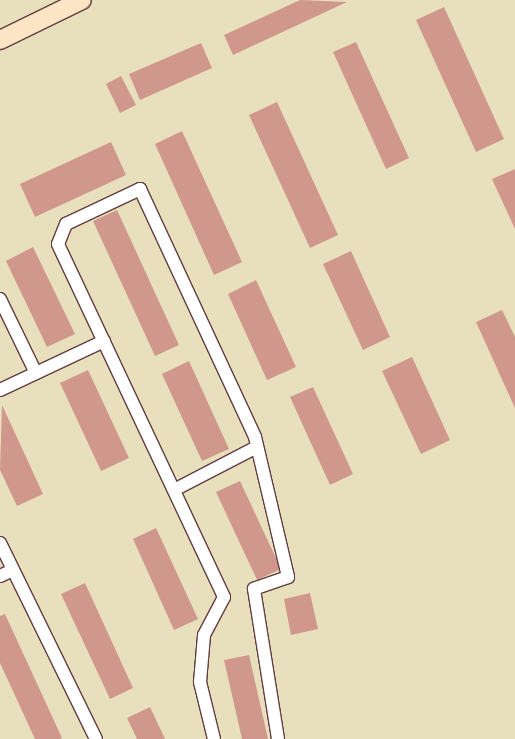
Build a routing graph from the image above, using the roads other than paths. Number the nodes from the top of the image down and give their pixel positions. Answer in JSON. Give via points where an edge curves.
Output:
{"nodes":[{"id":1,"x":82,"y":0,"type":"edge"},
{"id":2,"x":0,"y":40,"type":"edge"},
{"id":3,"x":0,"y":299,"type":"edge"},
{"id":4,"x":104,"y":341,"type":"junction"},
{"id":5,"x":36,"y":373,"type":"junction"},
{"id":6,"x":0,"y":390,"type":"edge"},
{"id":7,"x":257,"y":447,"type":"junction"},
{"id":8,"x":174,"y":490,"type":"junction"},
{"id":9,"x":0,"y":543,"type":"edge"},
{"id":10,"x":13,"y":570,"type":"junction"},
{"id":11,"x":0,"y":576,"type":"edge"},
{"id":12,"x":96,"y":739,"type":"edge"},
{"id":13,"x":214,"y":739,"type":"edge"},
{"id":14,"x":278,"y":739,"type":"edge"}],
"edges":[{"from":1,"to":2,"type":"street"},
{"from":3,"to":5,"type":"street"},
{"from":4,"to":5,"type":"street"},
{"from":4,"to":7,"type":"street","via":[[58,244],[66,224],[140,188]]},
{"from":4,"to":8,"type":"street"},
{"from":5,"to":6,"type":"street"},
{"from":7,"to":8,"type":"street"},
{"from":7,"to":14,"type":"street","via":[[288,577],[254,590]]},
{"from":8,"to":13,"type":"street","via":[[224,597],[204,635],[200,682]]},
{"from":9,"to":10,"type":"street"},
{"from":10,"to":11,"type":"street"},
{"from":10,"to":12,"type":"street"}]}
